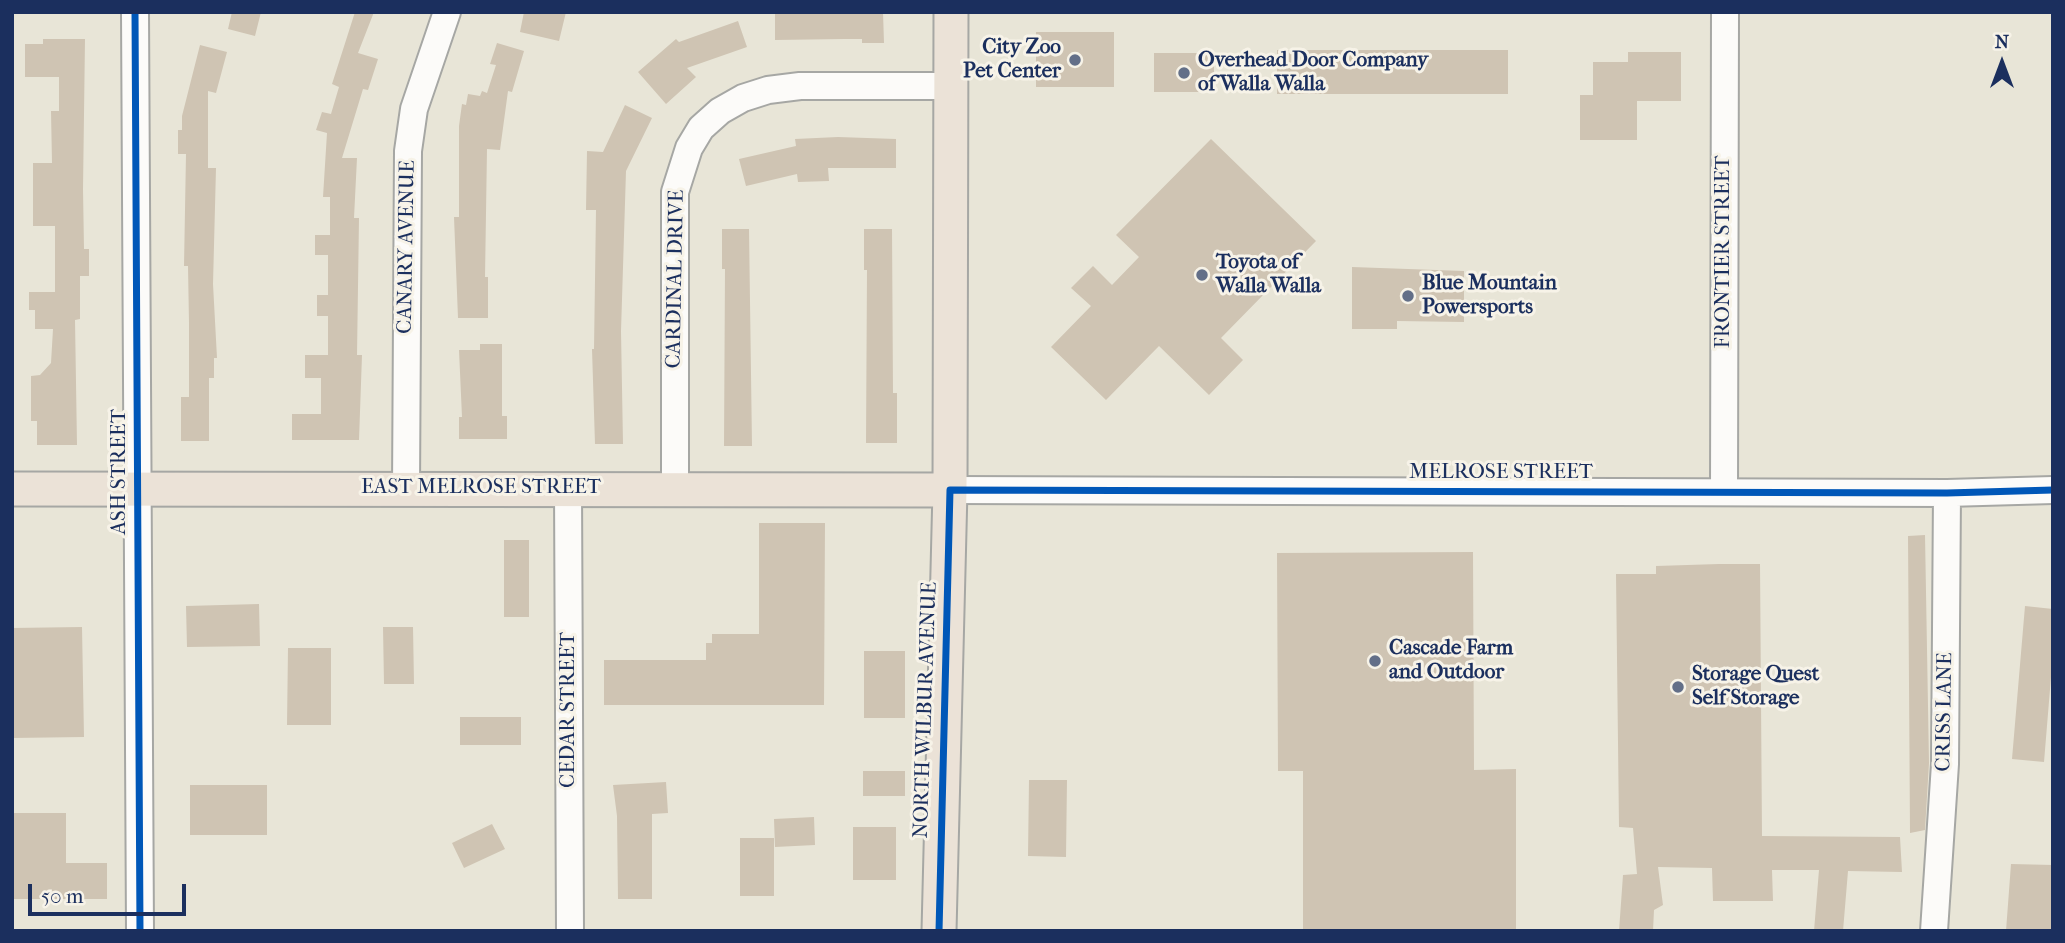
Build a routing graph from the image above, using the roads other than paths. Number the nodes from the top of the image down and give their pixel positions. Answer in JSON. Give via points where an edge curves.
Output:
{"nodes":[{"id":1,"x":135,"y":12,"type":"edge"},
{"id":2,"x":447,"y":12,"type":"edge"},
{"id":3,"x":951,"y":12,"type":"edge"},
{"id":4,"x":1725,"y":12,"type":"edge"},
{"id":5,"x":951,"y":86,"type":"junction"},
{"id":6,"x":137,"y":488,"type":"junction"},
{"id":7,"x":406,"y":488,"type":"junction"},
{"id":8,"x":568,"y":488,"type":"junction"},
{"id":9,"x":675,"y":488,"type":"junction"},
{"id":10,"x":12,"y":489,"type":"edge"},
{"id":11,"x":950,"y":489,"type":"junction"},
{"id":12,"x":2053,"y":490,"type":"edge"},
{"id":13,"x":1724,"y":491,"type":"junction"},
{"id":14,"x":1947,"y":493,"type":"junction"},
{"id":15,"x":140,"y":931,"type":"edge"},
{"id":16,"x":570,"y":931,"type":"edge"},
{"id":17,"x":939,"y":931,"type":"edge"},
{"id":18,"x":1934,"y":931,"type":"edge"}],
"edges":[{"from":1,"to":6,"type":"street","name":"ASH STREET"},
{"from":2,"to":7,"type":"street","name":"CANARY AVENUE","via":[[414,110],[408,151]]},
{"from":3,"to":5,"type":"main road","name":"NORTH WILBUR AVENUE"},
{"from":4,"to":13,"type":"street","name":"FRONTIER STREET"},
{"from":5,"to":9,"type":"street","name":"CARDINAL DRIVE","via":[[768,90],[720,111],[701,128],[680,169],[675,192]]},
{"from":5,"to":11,"type":"main road","name":"NORTH WILBUR AVENUE"},
{"from":6,"to":7,"type":"main road","name":"EAST MELROSE STREET"},
{"from":6,"to":10,"type":"main road","name":"EAST MELROSE STREET"},
{"from":6,"to":15,"type":"street","name":"ASH STREET"},
{"from":7,"to":8,"type":"main road","name":"EAST MELROSE STREET"},
{"from":8,"to":9,"type":"main road","name":"EAST MELROSE STREET"},
{"from":8,"to":16,"type":"street","name":"CEDAR STREET"},
{"from":9,"to":11,"type":"main road","name":"EAST MELROSE STREET"},
{"from":11,"to":13,"type":"street","name":"MELROSE STREET"},
{"from":11,"to":17,"type":"main road","name":"NORTH WILBUR AVENUE"},
{"from":12,"to":14,"type":"street","name":"MELROSE STREET"},
{"from":13,"to":14,"type":"street","name":"MELROSE STREET"},
{"from":14,"to":18,"type":"street","name":"CRISS LANE","via":[[1945,764]]}]}
